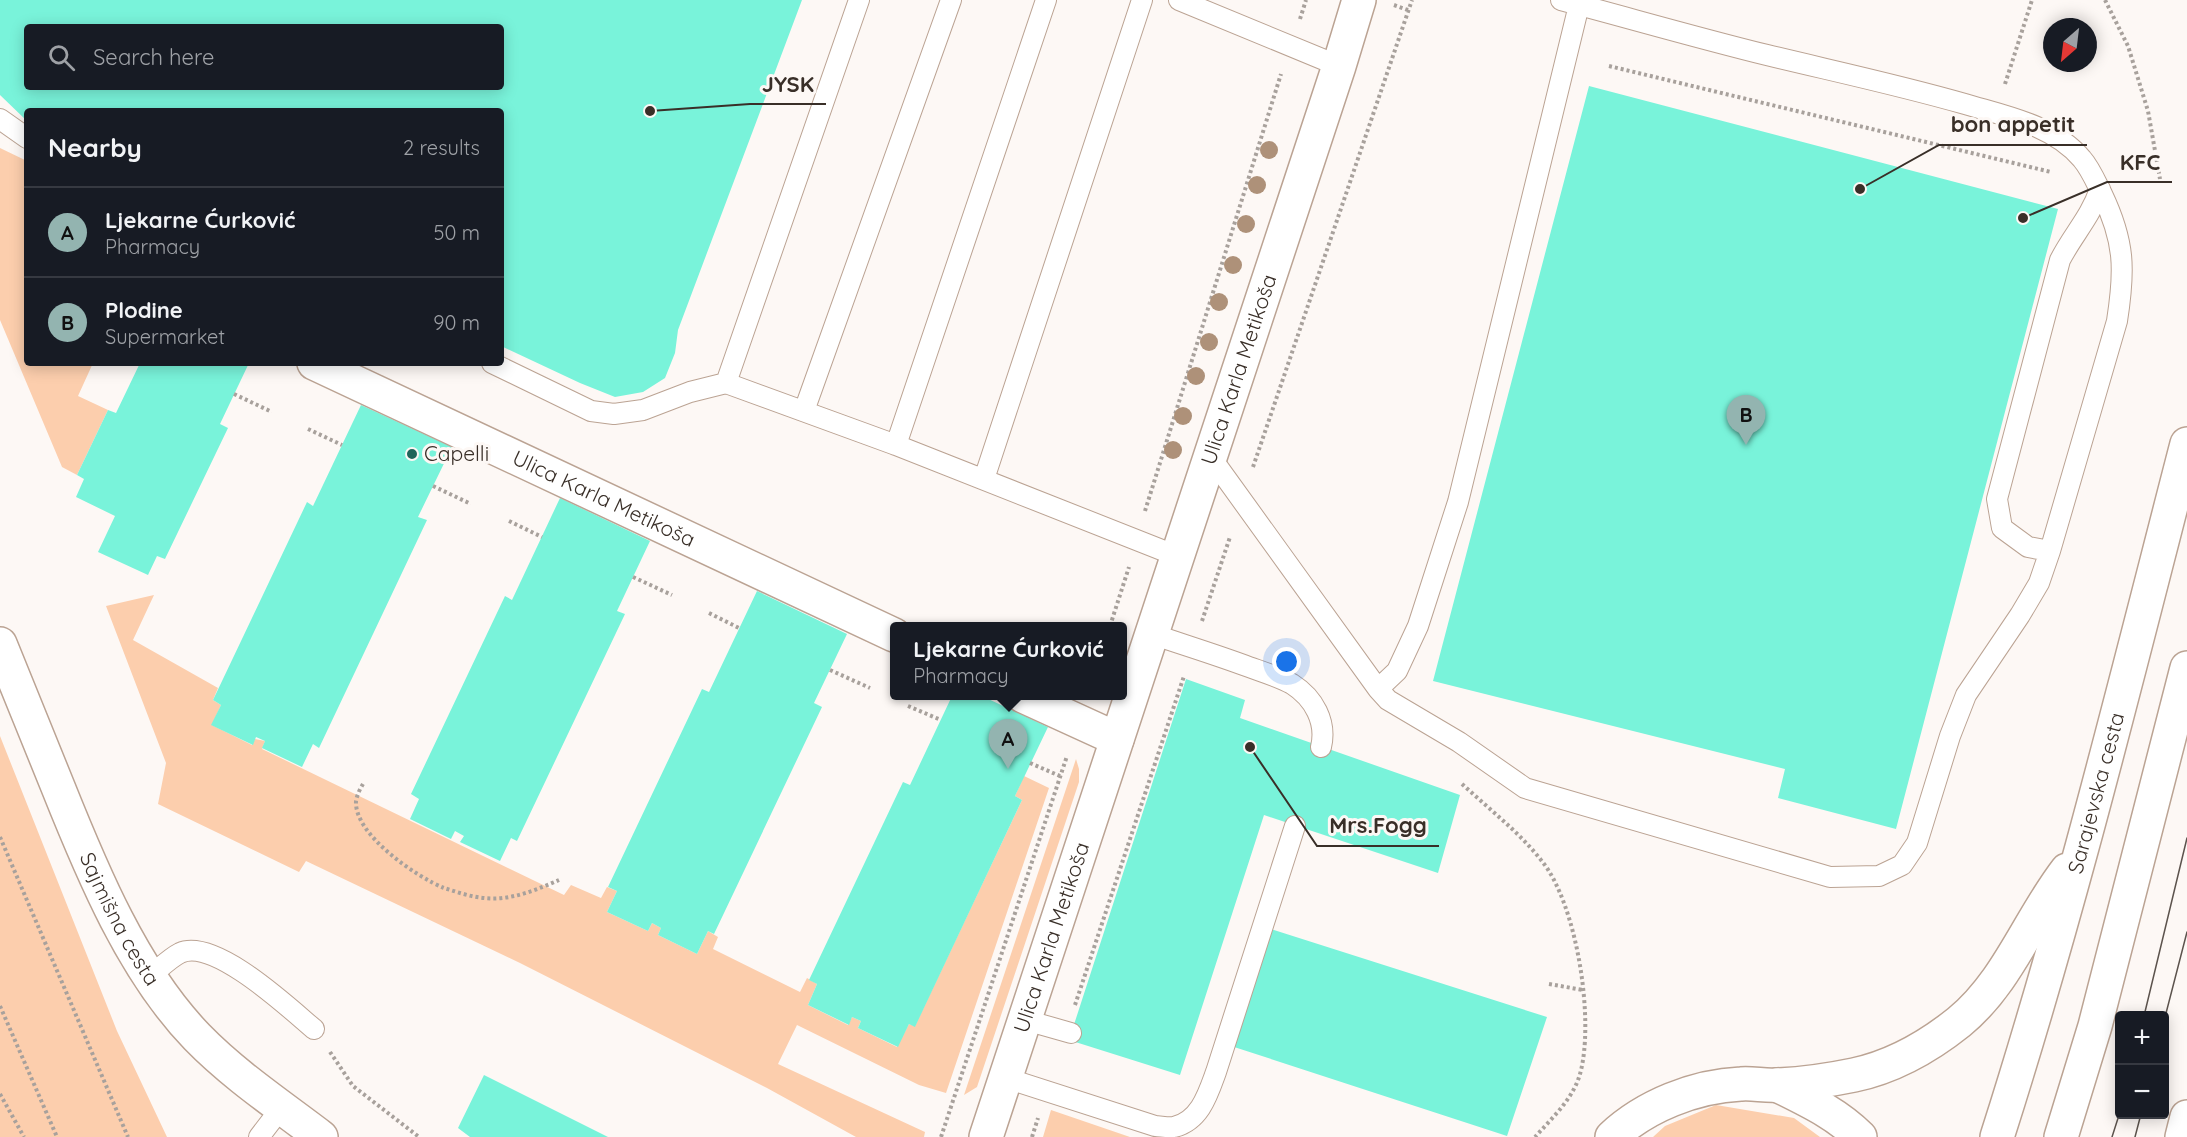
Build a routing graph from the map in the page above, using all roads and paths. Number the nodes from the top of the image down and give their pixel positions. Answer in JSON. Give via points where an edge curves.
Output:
{"nodes":[{"id":1,"x":859,"y":0,"type":"edge"},
{"id":2,"x":951,"y":0,"type":"edge"},
{"id":3,"x":1046,"y":0,"type":"edge"},
{"id":4,"x":1142,"y":0,"type":"edge"},
{"id":5,"x":1179,"y":0,"type":"edge"},
{"id":6,"x":1306,"y":0,"type":"edge"},
{"id":7,"x":1359,"y":0,"type":"edge"},
{"id":8,"x":1412,"y":0,"type":"edge"},
{"id":9,"x":2032,"y":0,"type":"edge"},
{"id":10,"x":2105,"y":0,"type":"edge"},
{"id":11,"x":1570,"y":2,"type":"edge"},
{"id":12,"x":1394,"y":5,"type":"dead end"},
{"id":13,"x":1408,"y":10,"type":"junction"},
{"id":14,"x":1302,"y":13,"type":"dead end"},
{"id":15,"x":1339,"y":66,"type":"junction"},
{"id":16,"x":1609,"y":66,"type":"dead end"},
{"id":17,"x":1281,"y":73,"type":"dead end"},
{"id":18,"x":2001,"y":86,"type":"dead end"},
{"id":19,"x":0,"y":119,"type":"edge"},
{"id":20,"x":24,"y":136,"type":"edge"},
{"id":21,"x":2056,"y":173,"type":"dead end"},
{"id":22,"x":2160,"y":179,"type":"dead end"},
{"id":23,"x":2100,"y":189,"type":"junction"},
{"id":24,"x":320,"y":366,"type":"edge"},
{"id":25,"x":498,"y":366,"type":"edge"},
{"id":26,"x":726,"y":383,"type":"junction"},
{"id":27,"x":234,"y":394,"type":"dead end"},
{"id":28,"x":804,"y":411,"type":"junction"},
{"id":29,"x":272,"y":412,"type":"dead end"},
{"id":30,"x":309,"y":429,"type":"dead end"},
{"id":31,"x":2187,"y":444,"type":"edge"},
{"id":32,"x":342,"y":445,"type":"dead end"},
{"id":33,"x":896,"y":445,"type":"junction"},
{"id":34,"x":1210,"y":456,"type":"junction"},
{"id":35,"x":984,"y":478,"type":"junction"},
{"id":36,"x":433,"y":486,"type":"dead end"},
{"id":37,"x":1242,"y":502,"type":"junction"},
{"id":38,"x":471,"y":504,"type":"dead end"},
{"id":39,"x":1144,"y":514,"type":"dead end"},
{"id":40,"x":509,"y":521,"type":"dead end"},
{"id":41,"x":542,"y":537,"type":"dead end"},
{"id":42,"x":2050,"y":552,"type":"junction"},
{"id":43,"x":1177,"y":556,"type":"junction"},
{"id":44,"x":1130,"y":565,"type":"dead end"},
{"id":45,"x":633,"y":577,"type":"dead end"},
{"id":46,"x":672,"y":595,"type":"dead end"},
{"id":47,"x":709,"y":613,"type":"dead end"},
{"id":48,"x":1112,"y":622,"type":"edge"},
{"id":49,"x":740,"y":628,"type":"dead end"},
{"id":50,"x":890,"y":633,"type":"edge"},
{"id":51,"x":1152,"y":634,"type":"junction"},
{"id":52,"x":0,"y":644,"type":"edge"},
{"id":53,"x":1193,"y":648,"type":"junction"},
{"id":54,"x":2187,"y":668,"type":"edge"},
{"id":55,"x":830,"y":670,"type":"dead end"},
{"id":56,"x":870,"y":688,"type":"dead end"},
{"id":57,"x":1378,"y":689,"type":"junction"},
{"id":58,"x":1032,"y":700,"type":"edge"},
{"id":59,"x":908,"y":706,"type":"dead end"},
{"id":60,"x":941,"y":720,"type":"dead end"},
{"id":61,"x":1078,"y":721,"type":"junction"},
{"id":62,"x":1117,"y":739,"type":"junction"},
{"id":63,"x":1321,"y":747,"type":"dead end"},
{"id":64,"x":1030,"y":763,"type":"dead end"},
{"id":65,"x":1060,"y":776,"type":"junction"},
{"id":66,"x":1457,"y":779,"type":"dead end"},
{"id":67,"x":363,"y":784,"type":"dead end"},
{"id":68,"x":1295,"y":826,"type":"dead end"},
{"id":69,"x":0,"y":837,"type":"edge"},
{"id":70,"x":2081,"y":852,"type":"junction"},
{"id":71,"x":559,"y":880,"type":"dead end"},
{"id":72,"x":150,"y":976,"type":"junction"},
{"id":73,"x":1549,"y":984,"type":"dead end"},
{"id":74,"x":1583,"y":990,"type":"junction"},
{"id":75,"x":0,"y":1006,"type":"edge"},
{"id":76,"x":1025,"y":1020,"type":"junction"},
{"id":77,"x":314,"y":1029,"type":"joint"},
{"id":78,"x":1069,"y":1033,"type":"joint"},
{"id":79,"x":1006,"y":1078,"type":"junction"},
{"id":80,"x":1777,"y":1085,"type":"junction"},
{"id":81,"x":1047,"y":1090,"type":"junction"},
{"id":82,"x":0,"y":1094,"type":"edge"},
{"id":83,"x":282,"y":1107,"type":"junction"},
{"id":84,"x":2187,"y":1117,"type":"edge"},
{"id":85,"x":24,"y":1137,"type":"edge"},
{"id":86,"x":57,"y":1137,"type":"edge"},
{"id":87,"x":128,"y":1137,"type":"edge"},
{"id":88,"x":259,"y":1137,"type":"edge"},
{"id":89,"x":321,"y":1137,"type":"edge"},
{"id":90,"x":419,"y":1137,"type":"edge"},
{"id":91,"x":941,"y":1137,"type":"edge"},
{"id":92,"x":986,"y":1137,"type":"edge"},
{"id":93,"x":1032,"y":1137,"type":"edge"},
{"id":94,"x":1535,"y":1137,"type":"edge"},
{"id":95,"x":1612,"y":1137,"type":"edge"},
{"id":96,"x":1860,"y":1137,"type":"edge"},
{"id":97,"x":1997,"y":1137,"type":"edge"},
{"id":98,"x":2061,"y":1137,"type":"edge"},
{"id":99,"x":2182,"y":1137,"type":"edge"}],
"edges":[{"from":1,"to":26,"type":"lane"},
{"from":2,"to":28,"type":"lane"},
{"from":3,"to":33,"type":"lane"},
{"from":4,"to":35,"type":"lane"},
{"from":5,"to":15,"type":"lane"},
{"from":6,"to":14,"type":"path"},
{"from":7,"to":15,"type":"street","name":"Ulica Karla Metikoša"},
{"from":8,"to":13,"type":"path"},
{"from":9,"to":18,"type":"path","via":[[2006,83]]},
{"from":10,"to":22,"type":"path","via":[[2128,46],[2148,111]]},
{"from":11,"to":23,"type":"lane","via":[[2017,119],[2063,141],[2082,159]]},
{"from":11,"to":57,"type":"lane","via":[[1458,502],[1418,626],[1396,671]]},
{"from":12,"to":13,"type":"path"},
{"from":13,"to":37,"type":"path"},
{"from":15,"to":34,"type":"street","name":"Ulica Karla Metikoša"},
{"from":16,"to":21,"type":"path"},
{"from":17,"to":39,"type":"path"},
{"from":19,"to":20,"type":"lane"},
{"from":23,"to":42,"type":"lane","via":[[2114,218],[2123,282],[2117,321]]},
{"from":23,"to":42,"type":"lane","via":[[2093,209],[2060,260],[1997,499],[2002,528],[2028,547]]},
{"from":24,"to":50,"type":"street","name":"Ulica Karla Metikoša"},
{"from":25,"to":26,"type":"lane","via":[[591,411],[614,414],[643,410]]},
{"from":26,"to":28,"type":"lane"},
{"from":27,"to":29,"type":"path"},
{"from":28,"to":33,"type":"lane"},
{"from":30,"to":32,"type":"path"},
{"from":31,"to":70,"type":"street","name":"Sarajevska cesta"},
{"from":33,"to":35,"type":"lane"},
{"from":34,"to":37,"type":"lane"},
{"from":34,"to":43,"type":"street","name":"Ulica Karla Metikoša"},
{"from":35,"to":43,"type":"lane"},
{"from":36,"to":38,"type":"path"},
{"from":37,"to":53,"type":"path"},
{"from":37,"to":57,"type":"lane"},
{"from":40,"to":41,"type":"path"},
{"from":42,"to":57,"type":"lane","via":[[2039,583],[1966,695],[1917,843],[1902,865],[1879,876],[1830,877],[1525,788],[1459,742],[1388,700]]},
{"from":43,"to":51,"type":"street","name":"Ulica Karla Metikoša"},
{"from":44,"to":48,"type":"path"},
{"from":45,"to":46,"type":"path"},
{"from":47,"to":49,"type":"path"},
{"from":51,"to":53,"type":"lane"},
{"from":51,"to":62,"type":"street","name":"Ulica Karla Metikoša"},
{"from":52,"to":72,"type":"street","name":"Sajmišna cesta","via":[[80,842],[117,922]]},
{"from":53,"to":63,"type":"lane","via":[[1293,685],[1320,714],[1324,736]]},
{"from":53,"to":78,"type":"path"},
{"from":54,"to":98,"type":"street","via":[[2095,1026]]},
{"from":55,"to":56,"type":"path"},
{"from":58,"to":61,"type":"street"},
{"from":59,"to":60,"type":"path"},
{"from":61,"to":62,"type":"street"},
{"from":61,"to":65,"type":"path"},
{"from":62,"to":76,"type":"street","name":"Ulica Karla Metikoša"},
{"from":64,"to":65,"type":"path"},
{"from":65,"to":91,"type":"path"},
{"from":66,"to":74,"type":"path","via":[[1543,861],[1566,906],[1579,954]]},
{"from":67,"to":71,"type":"path","via":[[356,802],[364,826],[373,838],[408,867],[444,887],[499,898],[520,895]]},
{"from":68,"to":81,"type":"lane","via":[[1203,1107],[1174,1127],[1155,1126]]},
{"from":69,"to":87,"type":"path"},
{"from":70,"to":80,"type":"street","via":[[2050,891],[2007,967],[1960,1021],[1895,1061],[1855,1075]]},
{"from":70,"to":97,"type":"street","name":"Sarajevska cesta"},
{"from":72,"to":77,"type":"lane","via":[[181,952],[204,951],[248,975]]},
{"from":72,"to":83,"type":"street","name":"Sajmišna cesta","via":[[196,1036]]},
{"from":73,"to":74,"type":"path"},
{"from":74,"to":94,"type":"path","via":[[1584,1052],[1580,1075],[1570,1097]]},
{"from":75,"to":86,"type":"path"},
{"from":76,"to":78,"type":"lane"},
{"from":76,"to":79,"type":"street","name":"Ulica Karla Metikoša"},
{"from":77,"to":90,"type":"path","via":[[353,1086]]},
{"from":79,"to":81,"type":"lane"},
{"from":79,"to":92,"type":"street","name":"Ulica Karla Metikoša"},
{"from":80,"to":95,"type":"street","via":[[1740,1084],[1677,1098],[1648,1111]]},
{"from":80,"to":96,"type":"street","via":[[1818,1105]]},
{"from":81,"to":93,"type":"path"},
{"from":82,"to":85,"type":"path"},
{"from":83,"to":88,"type":"lane"},
{"from":83,"to":89,"type":"street","name":"Sajmišna cesta"},
{"from":84,"to":99,"type":"street"}]}
